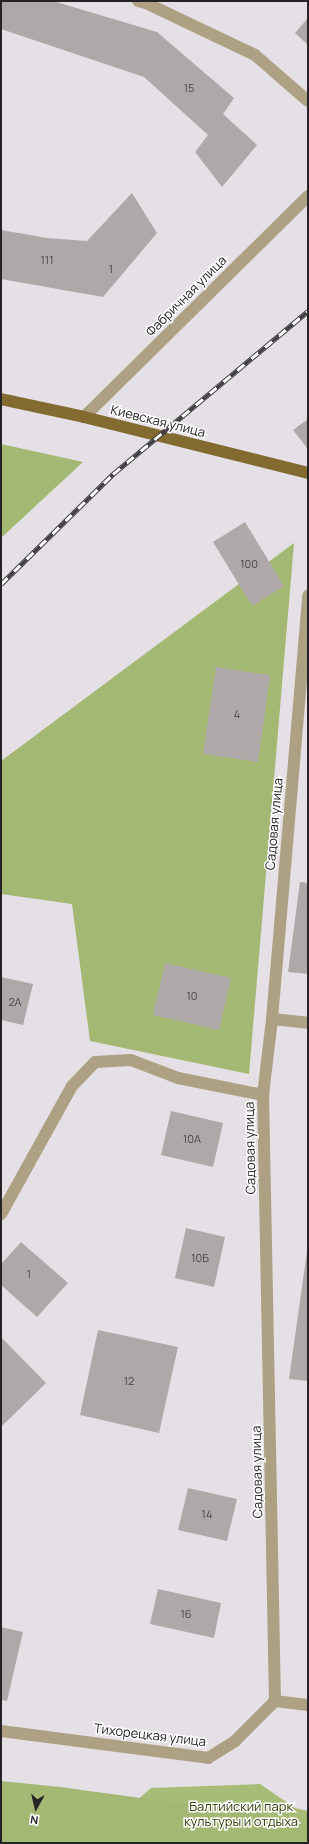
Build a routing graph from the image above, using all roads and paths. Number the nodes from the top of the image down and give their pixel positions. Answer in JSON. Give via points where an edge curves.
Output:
{"nodes":[{"id":1,"x":138,"y":1,"type":"edge"},
{"id":2,"x":308,"y":101,"type":"edge"},
{"id":3,"x":308,"y":196,"type":"edge"},
{"id":4,"x":1,"y":399,"type":"edge"},
{"id":5,"x":84,"y":417,"type":"junction"},
{"id":6,"x":306,"y":472,"type":"edge"},
{"id":7,"x":308,"y":596,"type":"edge"},
{"id":8,"x":272,"y":1019,"type":"junction"},
{"id":9,"x":308,"y":1022,"type":"edge"},
{"id":10,"x":263,"y":1095,"type":"junction"},
{"id":11,"x":1,"y":1214,"type":"edge"},
{"id":12,"x":276,"y":1701,"type":"junction"},
{"id":13,"x":308,"y":1705,"type":"edge"},
{"id":14,"x":1,"y":1731,"type":"edge"}],
"edges":[{"from":1,"to":2,"type":"street","via":[[255,55]]},
{"from":3,"to":5,"type":"street","name":"Фабричная улица"},
{"from":4,"to":5,"type":"main road","name":"Киевская улица"},
{"from":5,"to":6,"type":"main road","name":"Киевская улица"},
{"from":7,"to":8,"type":"street","name":"Садовая улица"},
{"from":8,"to":9,"type":"street"},
{"from":8,"to":10,"type":"street","name":"Садовая улица"},
{"from":10,"to":11,"type":"street","via":[[178,1078],[131,1060],[95,1062],[72,1086]]},
{"from":10,"to":12,"type":"street","name":"Садовая улица"},
{"from":12,"to":13,"type":"street"},
{"from":12,"to":14,"type":"street","name":"Тихорецкая улица","via":[[235,1741],[208,1758]]}]}
